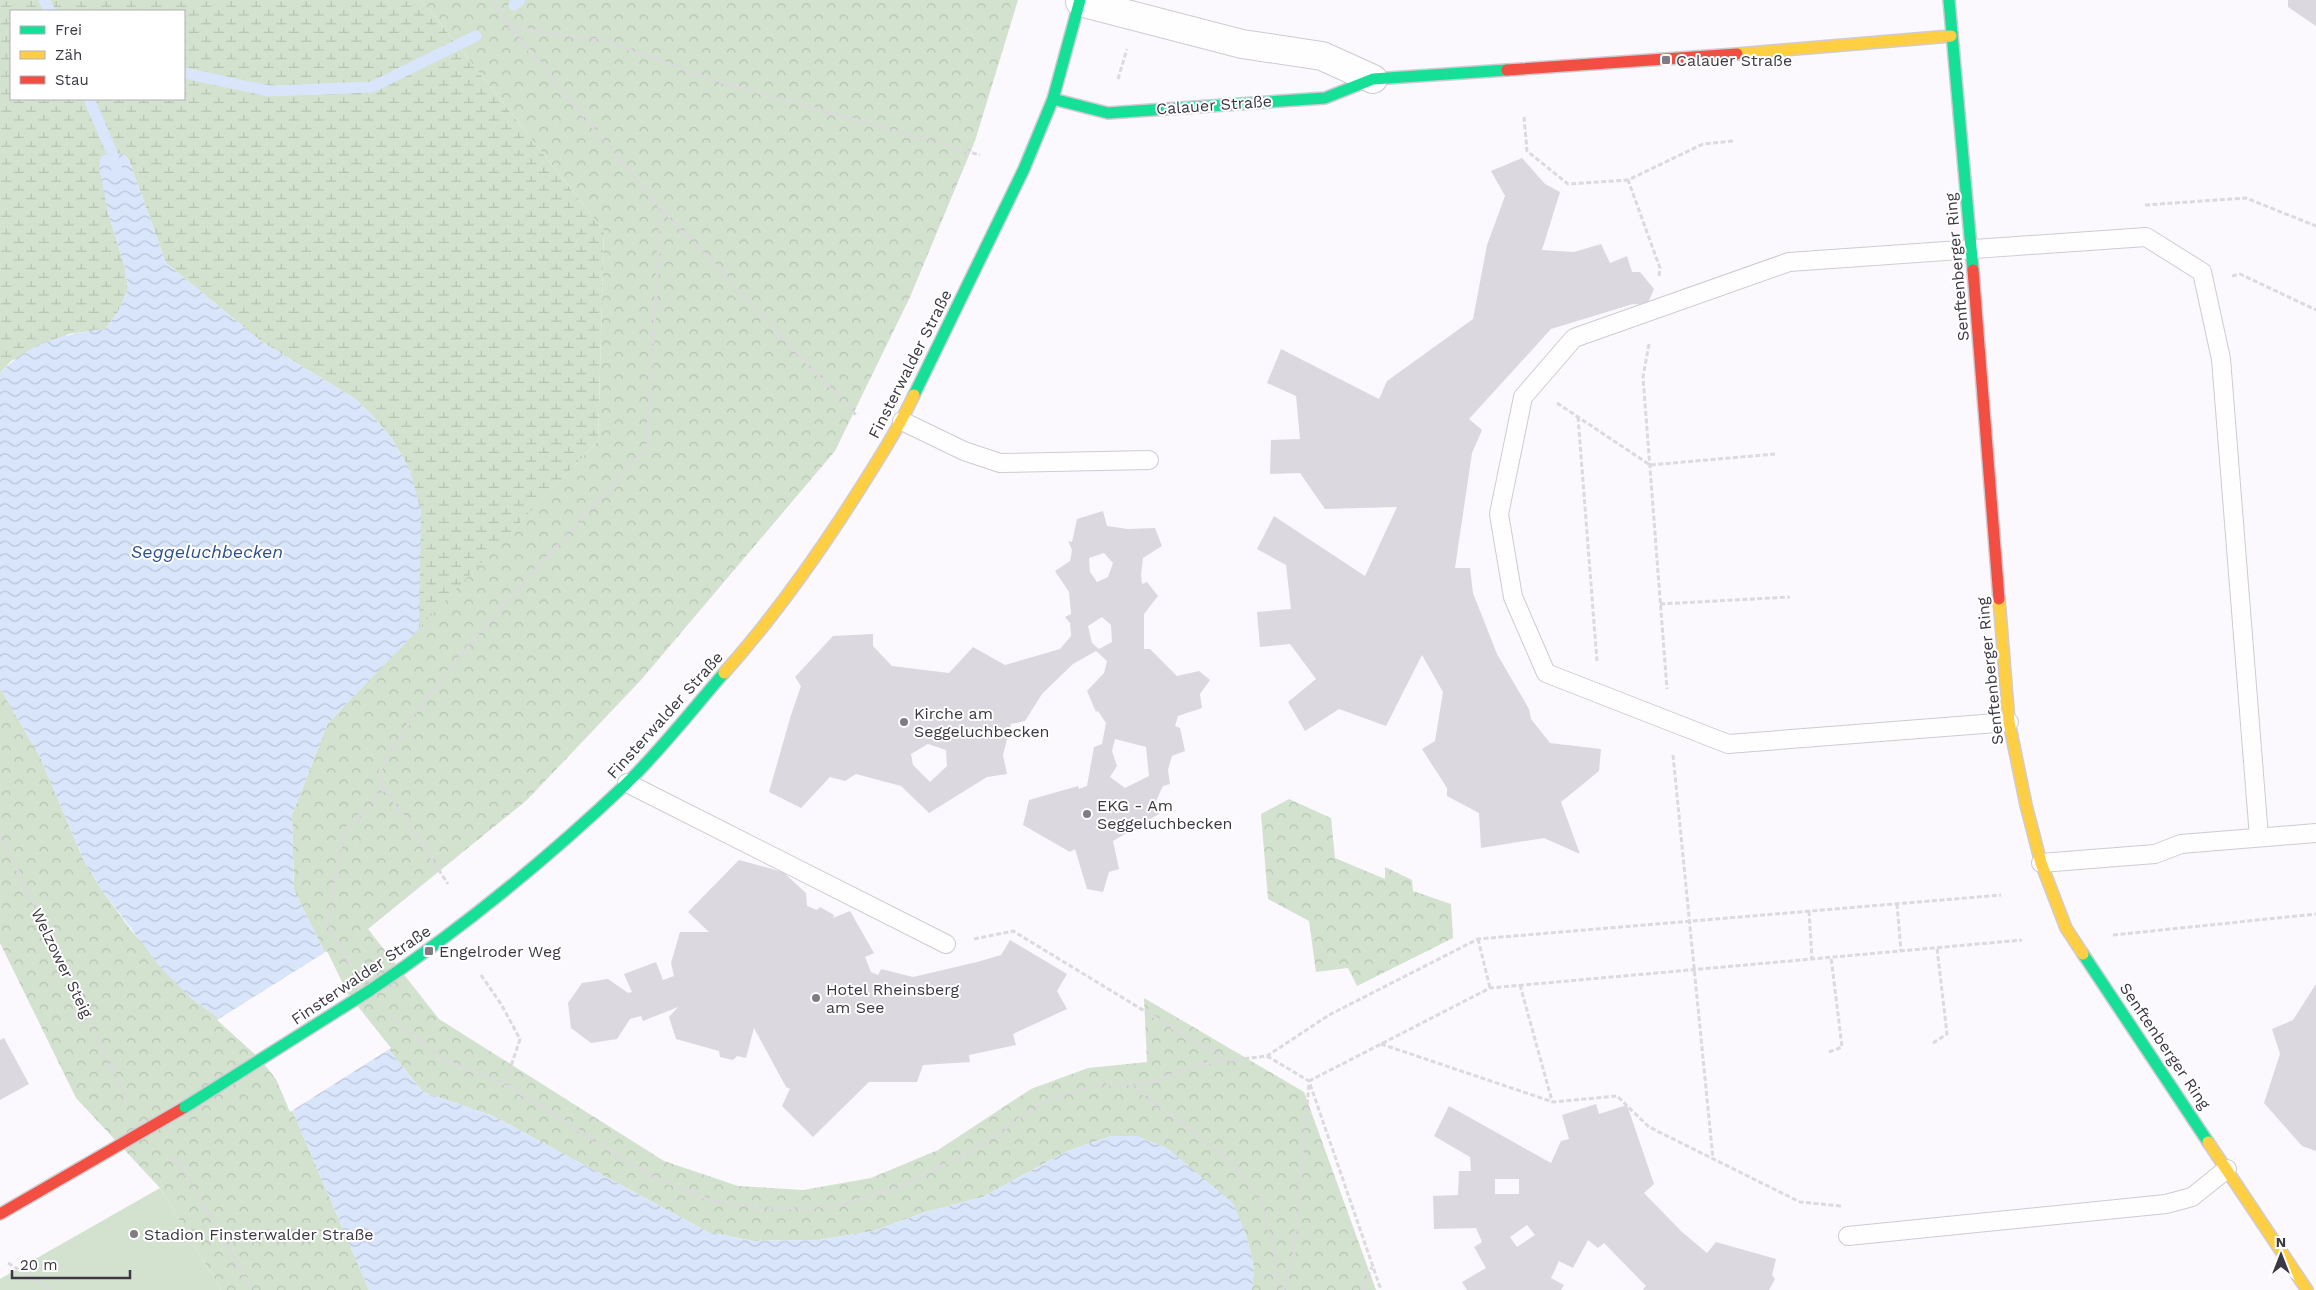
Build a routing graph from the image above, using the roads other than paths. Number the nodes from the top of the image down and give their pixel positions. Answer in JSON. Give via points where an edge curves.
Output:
{"nodes":[{"id":1,"x":1949,"y":0,"type":"edge"},
{"id":2,"x":1080,"y":1,"type":"edge"},
{"id":3,"x":1951,"y":36,"type":"junction"},
{"id":4,"x":1373,"y":80,"type":"junction"},
{"id":5,"x":1053,"y":99,"type":"junction"},
{"id":6,"x":1972,"y":249,"type":"junction"},
{"id":7,"x":902,"y":421,"type":"junction"},
{"id":8,"x":1149,"y":460,"type":"dead end"},
{"id":9,"x":2009,"y":722,"type":"junction"},
{"id":10,"x":627,"y":783,"type":"junction"},
{"id":11,"x":2316,"y":833,"type":"edge"},
{"id":12,"x":2259,"y":837,"type":"junction"},
{"id":13,"x":2041,"y":863,"type":"junction"},
{"id":14,"x":946,"y":944,"type":"road end"},
{"id":15,"x":2227,"y":1169,"type":"junction"},
{"id":16,"x":0,"y":1214,"type":"edge"},
{"id":17,"x":1848,"y":1236,"type":"dead end"},
{"id":18,"x":2306,"y":1290,"type":"edge"}],
"edges":[{"from":1,"to":3,"type":"street","name":"Senftenberger Ring"},
{"from":2,"to":4,"type":"street","name":"Calauer Straße","via":[[1242,44],[1322,56]]},
{"from":2,"to":5,"type":"street","name":"Finsterwalder Straße"},
{"from":3,"to":4,"type":"street","name":"Calauer Straße"},
{"from":3,"to":6,"type":"street","name":"Senftenberger Ring"},
{"from":4,"to":5,"type":"street","name":"Calauer Straße","via":[[1325,98],[1108,113]]},
{"from":5,"to":7,"type":"street","name":"Finsterwalder Straße","via":[[1024,169]]},
{"from":6,"to":9,"type":"street","name":"Senftenberger Ring"},
{"from":6,"to":9,"type":"lane","via":[[1789,262],[1574,338],[1523,397],[1499,514],[1513,597],[1546,673],[1728,744]]},
{"from":6,"to":12,"type":"lane","via":[[2146,237],[2202,272],[2221,359]]},
{"from":7,"to":8,"type":"lane","via":[[964,451],[1000,463]]},
{"from":7,"to":10,"type":"street","name":"Finsterwalder Straße","via":[[826,542],[745,650]]},
{"from":9,"to":13,"type":"street","name":"Senftenberger Ring"},
{"from":10,"to":14,"type":"lane"},
{"from":10,"to":16,"type":"street","name":"Finsterwalder Straße","bridge":true,"via":[[527,873],[417,960],[185,1107]]},
{"from":11,"to":12,"type":"lane"},
{"from":12,"to":13,"type":"lane","via":[[2181,844],[2155,854]]},
{"from":13,"to":15,"type":"street","name":"Senftenberger Ring","via":[[2066,928]]},
{"from":15,"to":17,"type":"lane","via":[[2192,1197],[2166,1204]]},
{"from":15,"to":18,"type":"street","name":"Senftenberger Ring"}]}
